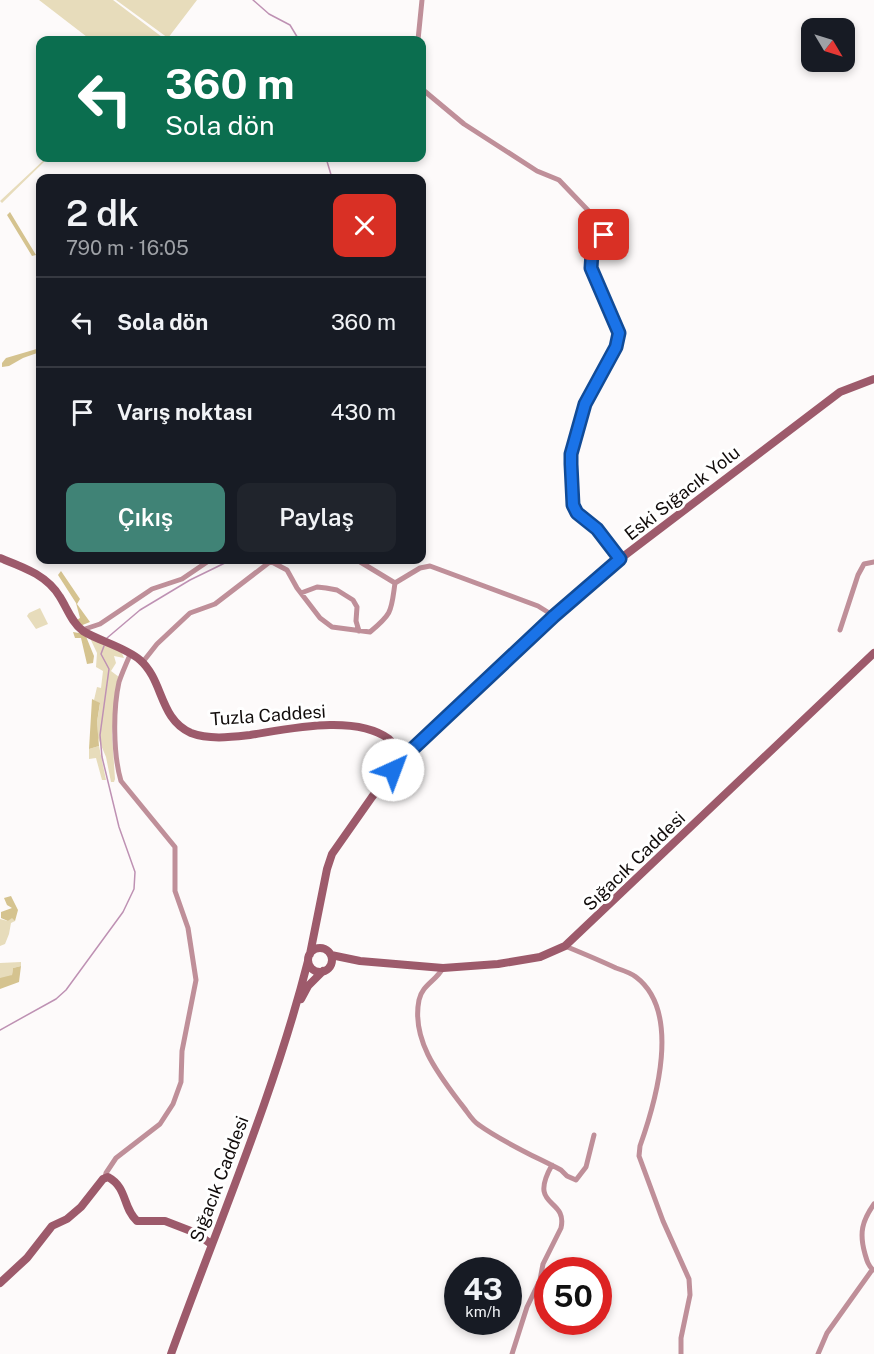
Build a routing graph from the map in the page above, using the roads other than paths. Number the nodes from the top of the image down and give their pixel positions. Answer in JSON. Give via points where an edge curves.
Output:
{"nodes":[{"id":1,"x":422,"y":0,"type":"edge"},
{"id":2,"x":418,"y":36,"type":"edge"},
{"id":3,"x":426,"y":92,"type":"edge"},
{"id":4,"x":874,"y":379,"type":"edge"},
{"id":5,"x":0,"y":558,"type":"edge"},
{"id":6,"x":620,"y":559,"type":"junction"},
{"id":7,"x":874,"y":562,"type":"edge"},
{"id":8,"x":204,"y":564,"type":"edge"},
{"id":9,"x":266,"y":564,"type":"edge"},
{"id":10,"x":277,"y":564,"type":"edge"},
{"id":11,"x":364,"y":564,"type":"edge"},
{"id":12,"x":395,"y":583,"type":"junction"},
{"id":13,"x":301,"y":593,"type":"junction"},
{"id":14,"x":554,"y":616,"type":"junction"},
{"id":15,"x":82,"y":630,"type":"junction"},
{"id":16,"x":840,"y":630,"type":"dead end"},
{"id":17,"x":359,"y":631,"type":"junction"},
{"id":18,"x":874,"y":653,"type":"edge"},
{"id":19,"x":129,"y":655,"type":"junction"},
{"id":20,"x":142,"y":663,"type":"junction"},
{"id":21,"x":404,"y":757,"type":"junction"},
{"id":22,"x":315,"y":932,"type":"junction"},
{"id":23,"x":565,"y":946,"type":"junction"},
{"id":24,"x":328,"y":952,"type":"junction"},
{"id":25,"x":309,"y":957,"type":"junction"},
{"id":26,"x":360,"y":961,"type":"junction"},
{"id":27,"x":443,"y":968,"type":"junction"},
{"id":28,"x":326,"y":969,"type":"junction"},
{"id":29,"x":294,"y":1014,"type":"junction"},
{"id":30,"x":594,"y":1135,"type":"dead end"},
{"id":31,"x":552,"y":1165,"type":"junction"},
{"id":32,"x":105,"y":1178,"type":"junction"},
{"id":33,"x":874,"y":1204,"type":"edge"},
{"id":34,"x":211,"y":1244,"type":"junction"},
{"id":35,"x":873,"y":1270,"type":"edge"},
{"id":36,"x":0,"y":1282,"type":"edge"},
{"id":37,"x":171,"y":1354,"type":"edge"},
{"id":38,"x":512,"y":1354,"type":"edge"},
{"id":39,"x":681,"y":1354,"type":"edge"},
{"id":40,"x":818,"y":1354,"type":"edge"}],
"edges":[{"from":1,"to":2,"type":"street"},
{"from":3,"to":6,"type":"street","via":[[464,124],[537,171],[559,180],[603,226],[604,235],[592,253],[591,268],[619,333],[616,347],[585,404],[571,454],[573,505]]},
{"from":4,"to":6,"type":"main road","name":"Eski Sığacık Yolu","via":[[840,392]]},
{"from":5,"to":15,"type":"main road","via":[[45,580]]},
{"from":6,"to":14,"type":"main road","name":"Eski Sığacık Yolu"},
{"from":7,"to":16,"type":"street","via":[[864,564],[858,575]]},
{"from":8,"to":15,"type":"street","via":[[182,579],[152,589],[100,624]]},
{"from":9,"to":20,"type":"street","via":[[214,604],[190,613]]},
{"from":10,"to":13,"type":"street","via":[[287,570]]},
{"from":11,"to":12,"type":"street"},
{"from":12,"to":14,"type":"street","via":[[430,566],[538,606]]},
{"from":12,"to":17,"type":"street","via":[[388,617],[370,632]]},
{"from":13,"to":17,"type":"street","via":[[332,627]]},
{"from":13,"to":17,"type":"street","via":[[326,588],[353,600]]},
{"from":14,"to":21,"type":"main road","name":"Eski Sığacık Yolu"},
{"from":15,"to":19,"type":"main road","name":"Tuzla Caddesi"},
{"from":18,"to":23,"type":"main road","name":"Sığacık Caddesi"},
{"from":19,"to":20,"type":"main road","name":"Tuzla Caddesi"},
{"from":19,"to":32,"type":"street","via":[[119,682],[114,739],[117,768],[121,781],[175,847],[175,891],[188,928],[196,980],[182,1051],[181,1082],[173,1104],[160,1125],[116,1158]]},
{"from":20,"to":21,"type":"main road","name":"Tuzla Caddesi","via":[[171,718],[194,734],[233,737],[345,725],[369,729],[389,740]]},
{"from":21,"to":22,"type":"main road","name":"Eski Sığacık Yolu","via":[[332,854]]},
{"from":22,"to":24,"type":"main road"},
{"from":22,"to":25,"type":"main road","name":"Eski Sığacık Yolu"},
{"from":23,"to":27,"type":"main road","name":"Sığacık Caddesi","via":[[540,957]]},
{"from":23,"to":39,"type":"street","via":[[635,976],[646,986],[659,1015],[662,1035],[658,1084],[639,1156],[689,1279]]},
{"from":24,"to":25,"type":"main road","via":[[319,948]]},
{"from":24,"to":26,"type":"main road"},
{"from":24,"to":28,"type":"main road"},
{"from":25,"to":28,"type":"main road","via":[[315,970]]},
{"from":25,"to":29,"type":"main road","name":"Eski Sığacık Yolu"},
{"from":26,"to":27,"type":"main road","name":"Sığacık Caddesi"},
{"from":26,"to":28,"type":"main road","via":[[338,962]]},
{"from":27,"to":31,"type":"street","via":[[423,989],[419,1000],[417,1022],[427,1053],[477,1124]]},
{"from":28,"to":29,"type":"main road","via":[[308,986]]},
{"from":29,"to":34,"type":"main road","name":"Sığacık Caddesi"},
{"from":30,"to":31,"type":"street","via":[[579,1178],[573,1180]]},
{"from":31,"to":38,"type":"street","via":[[543,1193],[563,1222],[543,1264]]},
{"from":32,"to":34,"type":"main road","via":[[111,1178],[124,1192],[137,1221],[165,1221],[196,1233]]},
{"from":32,"to":36,"type":"main road","via":[[72,1215],[52,1226],[27,1258]]},
{"from":33,"to":35,"type":"street","via":[[861,1227],[867,1264]]},
{"from":34,"to":37,"type":"main road","name":"Sığacık Caddesi"},
{"from":35,"to":40,"type":"street","via":[[827,1333]]}]}
